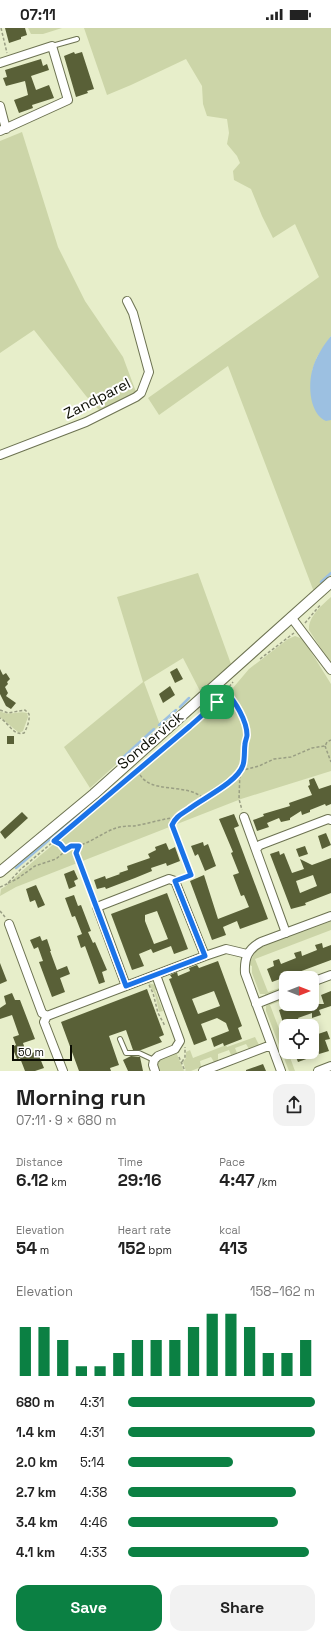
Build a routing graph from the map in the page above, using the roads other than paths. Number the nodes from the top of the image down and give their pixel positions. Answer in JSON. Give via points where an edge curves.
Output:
{"nodes":[{"id":1,"x":77,"y":39,"type":"dead end"},
{"id":2,"x":52,"y":46,"type":"junction"},
{"id":3,"x":0,"y":63,"type":"edge"},
{"id":4,"x":0,"y":106,"type":"edge"},
{"id":5,"x":3,"y":130,"type":"edge"},
{"id":6,"x":127,"y":301,"type":"dead end"},
{"id":7,"x":0,"y":455,"type":"edge"},
{"id":8,"x":331,"y":582,"type":"edge"},
{"id":9,"x":290,"y":617,"type":"junction"},
{"id":10,"x":331,"y":670,"type":"edge"},
{"id":11,"x":244,"y":817,"type":"road end"},
{"id":12,"x":331,"y":820,"type":"edge"},
{"id":13,"x":256,"y":849,"type":"junction"},
{"id":14,"x":0,"y":872,"type":"edge"},
{"id":15,"x":331,"y":916,"type":"edge"},
{"id":16,"x":9,"y":924,"type":"dead end"},
{"id":17,"x":286,"y":933,"type":"junction"},
{"id":18,"x":247,"y":954,"type":"junction"},
{"id":19,"x":205,"y":956,"type":"junction"},
{"id":20,"x":156,"y":975,"type":"junction"},
{"id":21,"x":331,"y":975,"type":"edge"},
{"id":22,"x":319,"y":979,"type":"edge"},
{"id":23,"x":126,"y":986,"type":"junction"},
{"id":24,"x":279,"y":995,"type":"edge"},
{"id":25,"x":256,"y":1004,"type":"junction"},
{"id":26,"x":47,"y":1016,"type":"junction"},
{"id":27,"x":120,"y":1039,"type":"dead end"},
{"id":28,"x":271,"y":1045,"type":"junction"},
{"id":29,"x":154,"y":1060,"type":"junction"},
{"id":30,"x":331,"y":1066,"type":"edge"},
{"id":31,"x":63,"y":1071,"type":"edge"},
{"id":32,"x":156,"y":1071,"type":"edge"},
{"id":33,"x":203,"y":1071,"type":"edge"},
{"id":34,"x":281,"y":1071,"type":"edge"},
{"id":35,"x":318,"y":1071,"type":"edge"}],
"edges":[{"from":1,"to":2,"type":"lane"},
{"from":2,"to":3,"type":"street"},
{"from":2,"to":5,"type":"street","via":[[68,100]]},
{"from":4,"to":5,"type":"street"},
{"from":6,"to":7,"type":"street","name":"Zandparel","via":[[133,313],[149,372],[141,393],[86,422]]},
{"from":8,"to":9,"type":"street","name":"Sondervick"},
{"from":9,"to":10,"type":"street"},
{"from":9,"to":14,"type":"street","name":"Sondervick","via":[[94,794]]},
{"from":11,"to":13,"type":"street"},
{"from":12,"to":13,"type":"street","via":[[260,844]]},
{"from":13,"to":17,"type":"street"},
{"from":15,"to":17,"type":"street"},
{"from":16,"to":26,"type":"street","via":[[42,1012]]},
{"from":17,"to":18,"type":"street","via":[[253,946]]},
{"from":18,"to":19,"type":"street","via":[[226,949]]},
{"from":18,"to":25,"type":"street","via":[[245,973]]},
{"from":19,"to":20,"type":"street"},
{"from":19,"to":23,"type":"street","via":[[175,881],[169,879],[97,907]]},
{"from":20,"to":23,"type":"street"},
{"from":20,"to":29,"type":"street","via":[[180,1041],[175,1049]]},
{"from":21,"to":22,"type":"street"},
{"from":23,"to":26,"type":"street"},
{"from":24,"to":25,"type":"street"},
{"from":25,"to":28,"type":"street"},
{"from":26,"to":31,"type":"street","via":[[44,1022]]},
{"from":27,"to":29,"type":"lane","via":[[126,1053],[139,1053]]},
{"from":28,"to":33,"type":"street"},
{"from":28,"to":34,"type":"street"},
{"from":29,"to":32,"type":"street"},
{"from":30,"to":35,"type":"street"}]}
